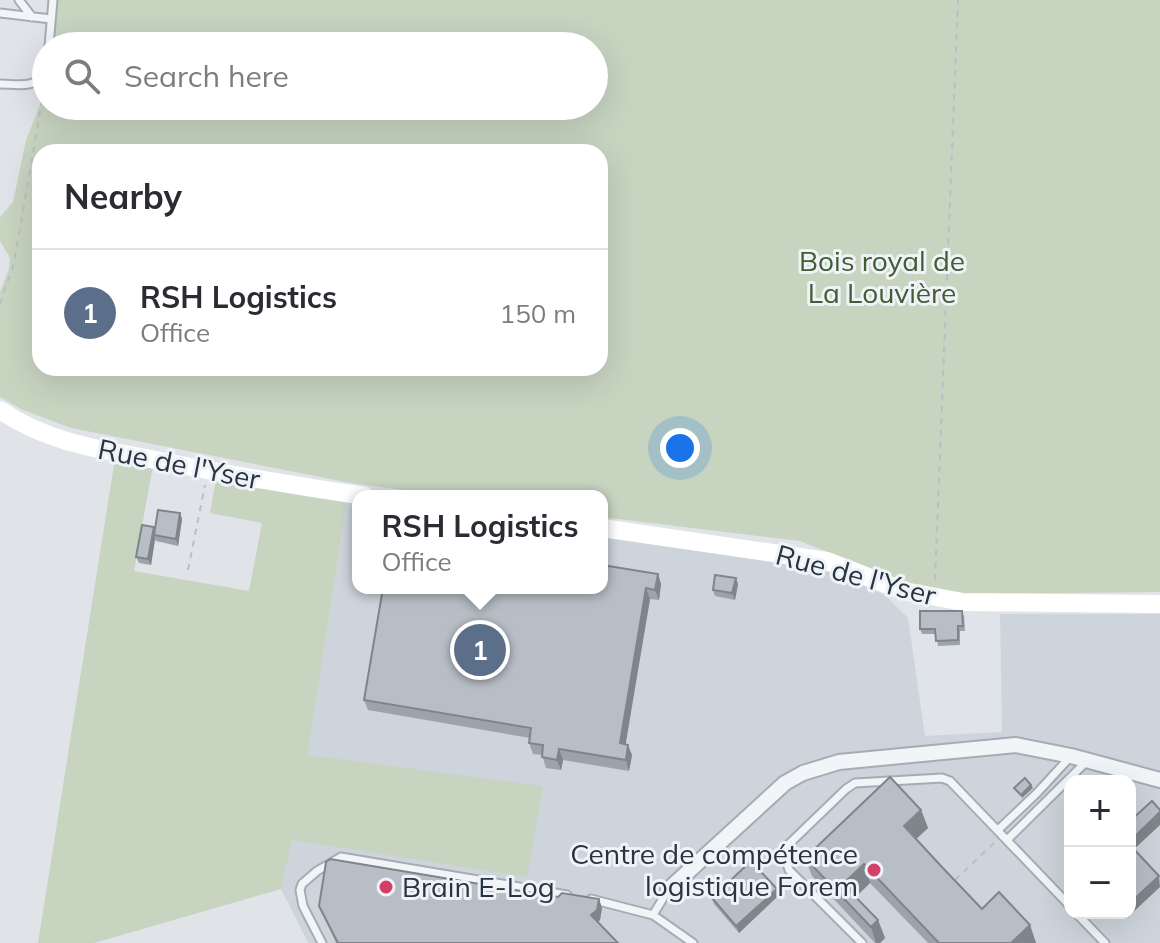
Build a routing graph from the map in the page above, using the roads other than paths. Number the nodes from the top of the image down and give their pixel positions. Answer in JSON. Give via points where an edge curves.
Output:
{"nodes":[{"id":1,"x":19,"y":0,"type":"edge"},
{"id":2,"x":53,"y":0,"type":"edge"},
{"id":3,"x":0,"y":13,"type":"edge"},
{"id":4,"x":32,"y":17,"type":"junction"},
{"id":5,"x":51,"y":19,"type":"junction"},
{"id":6,"x":50,"y":32,"type":"edge"},
{"id":7,"x":0,"y":84,"type":"edge"},
{"id":8,"x":32,"y":84,"type":"edge"},
{"id":9,"x":0,"y":410,"type":"edge"},
{"id":10,"x":352,"y":494,"type":"edge"},
{"id":11,"x":608,"y":529,"type":"edge"},
{"id":12,"x":1160,"y":604,"type":"edge"},
{"id":13,"x":1071,"y":756,"type":"junction"},
{"id":14,"x":1088,"y":760,"type":"junction"},
{"id":15,"x":1160,"y":780,"type":"edge"},
{"id":16,"x":1002,"y":835,"type":"junction"},
{"id":17,"x":668,"y":890,"type":"joint"},
{"id":18,"x":1064,"y":900,"type":"edge"},
{"id":19,"x":653,"y":915,"type":"junction"},
{"id":20,"x":1082,"y":919,"type":"edge"},
{"id":21,"x":322,"y":943,"type":"edge"},
{"id":22,"x":693,"y":943,"type":"edge"},
{"id":23,"x":862,"y":943,"type":"edge"},
{"id":24,"x":1105,"y":943,"type":"edge"}],
"edges":[{"from":1,"to":4,"type":"lane"},
{"from":2,"to":5,"type":"lane"},
{"from":3,"to":4,"type":"lane"},
{"from":4,"to":5,"type":"lane"},
{"from":5,"to":6,"type":"lane"},
{"from":7,"to":8,"type":"lane"},
{"from":9,"to":10,"type":"street","name":"Rue de l'Yser","via":[[33,431],[62,441]]},
{"from":11,"to":12,"type":"street","name":"Rue de l'Yser","via":[[827,561],[933,598]]},
{"from":13,"to":14,"type":"street"},
{"from":13,"to":16,"type":"lane"},
{"from":13,"to":17,"type":"street","via":[[1016,745],[821,766],[785,783]]},
{"from":14,"to":15,"type":"street"},
{"from":14,"to":16,"type":"lane"},
{"from":16,"to":18,"type":"lane"},
{"from":16,"to":23,"type":"lane","via":[[942,778],[855,783],[846,789],[789,844],[785,857],[789,870]]},
{"from":17,"to":19,"type":"lane"},
{"from":19,"to":21,"type":"lane","via":[[606,902],[341,857],[317,871],[300,890]]},
{"from":19,"to":22,"type":"lane"},
{"from":20,"to":24,"type":"lane"}]}
